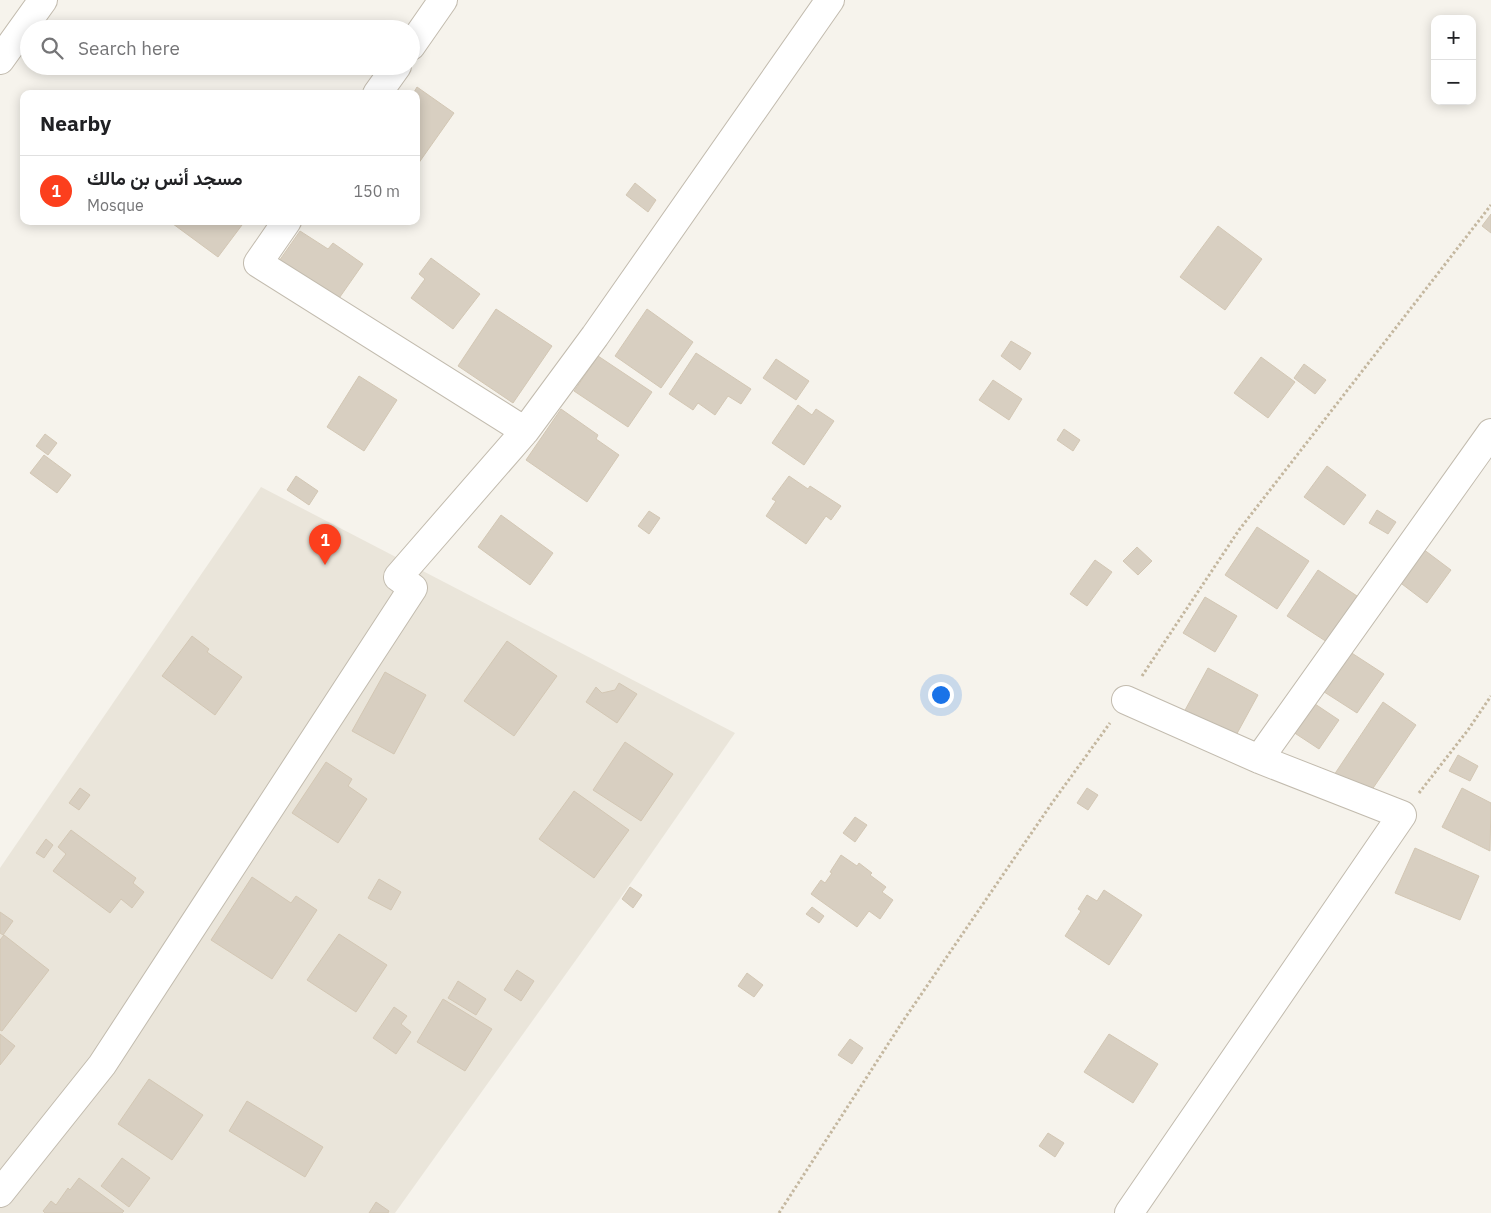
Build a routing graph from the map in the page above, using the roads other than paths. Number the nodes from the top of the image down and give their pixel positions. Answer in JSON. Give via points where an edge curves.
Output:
{"nodes":[{"id":1,"x":44,"y":0,"type":"edge"},
{"id":2,"x":444,"y":0,"type":"edge"},
{"id":3,"x":830,"y":0,"type":"edge"},
{"id":4,"x":29,"y":20,"type":"edge"},
{"id":5,"x":20,"y":33,"type":"edge"},
{"id":6,"x":420,"y":33,"type":"edge"},
{"id":7,"x":0,"y":60,"type":"edge"},
{"id":8,"x":391,"y":75,"type":"edge"},
{"id":9,"x":380,"y":90,"type":"edge"},
{"id":10,"x":284,"y":225,"type":"edge"},
{"id":11,"x":525,"y":431,"type":"junction"},
{"id":12,"x":1491,"y":433,"type":"edge"},
{"id":13,"x":1126,"y":700,"type":"road end"},
{"id":14,"x":1259,"y":759,"type":"junction"},
{"id":15,"x":0,"y":1193,"type":"edge"},
{"id":16,"x":1129,"y":1213,"type":"edge"}],
"edges":[{"from":1,"to":4,"type":"street"},
{"from":2,"to":6,"type":"street"},
{"from":3,"to":11,"type":"street"},
{"from":5,"to":7,"type":"street"},
{"from":8,"to":9,"type":"street"},
{"from":10,"to":11,"type":"street","via":[[258,263]]},
{"from":11,"to":15,"type":"street","via":[[398,576],[413,588],[102,1065]]},
{"from":12,"to":14,"type":"street"},
{"from":13,"to":14,"type":"street"},
{"from":14,"to":16,"type":"street","via":[[1402,815]]}]}
